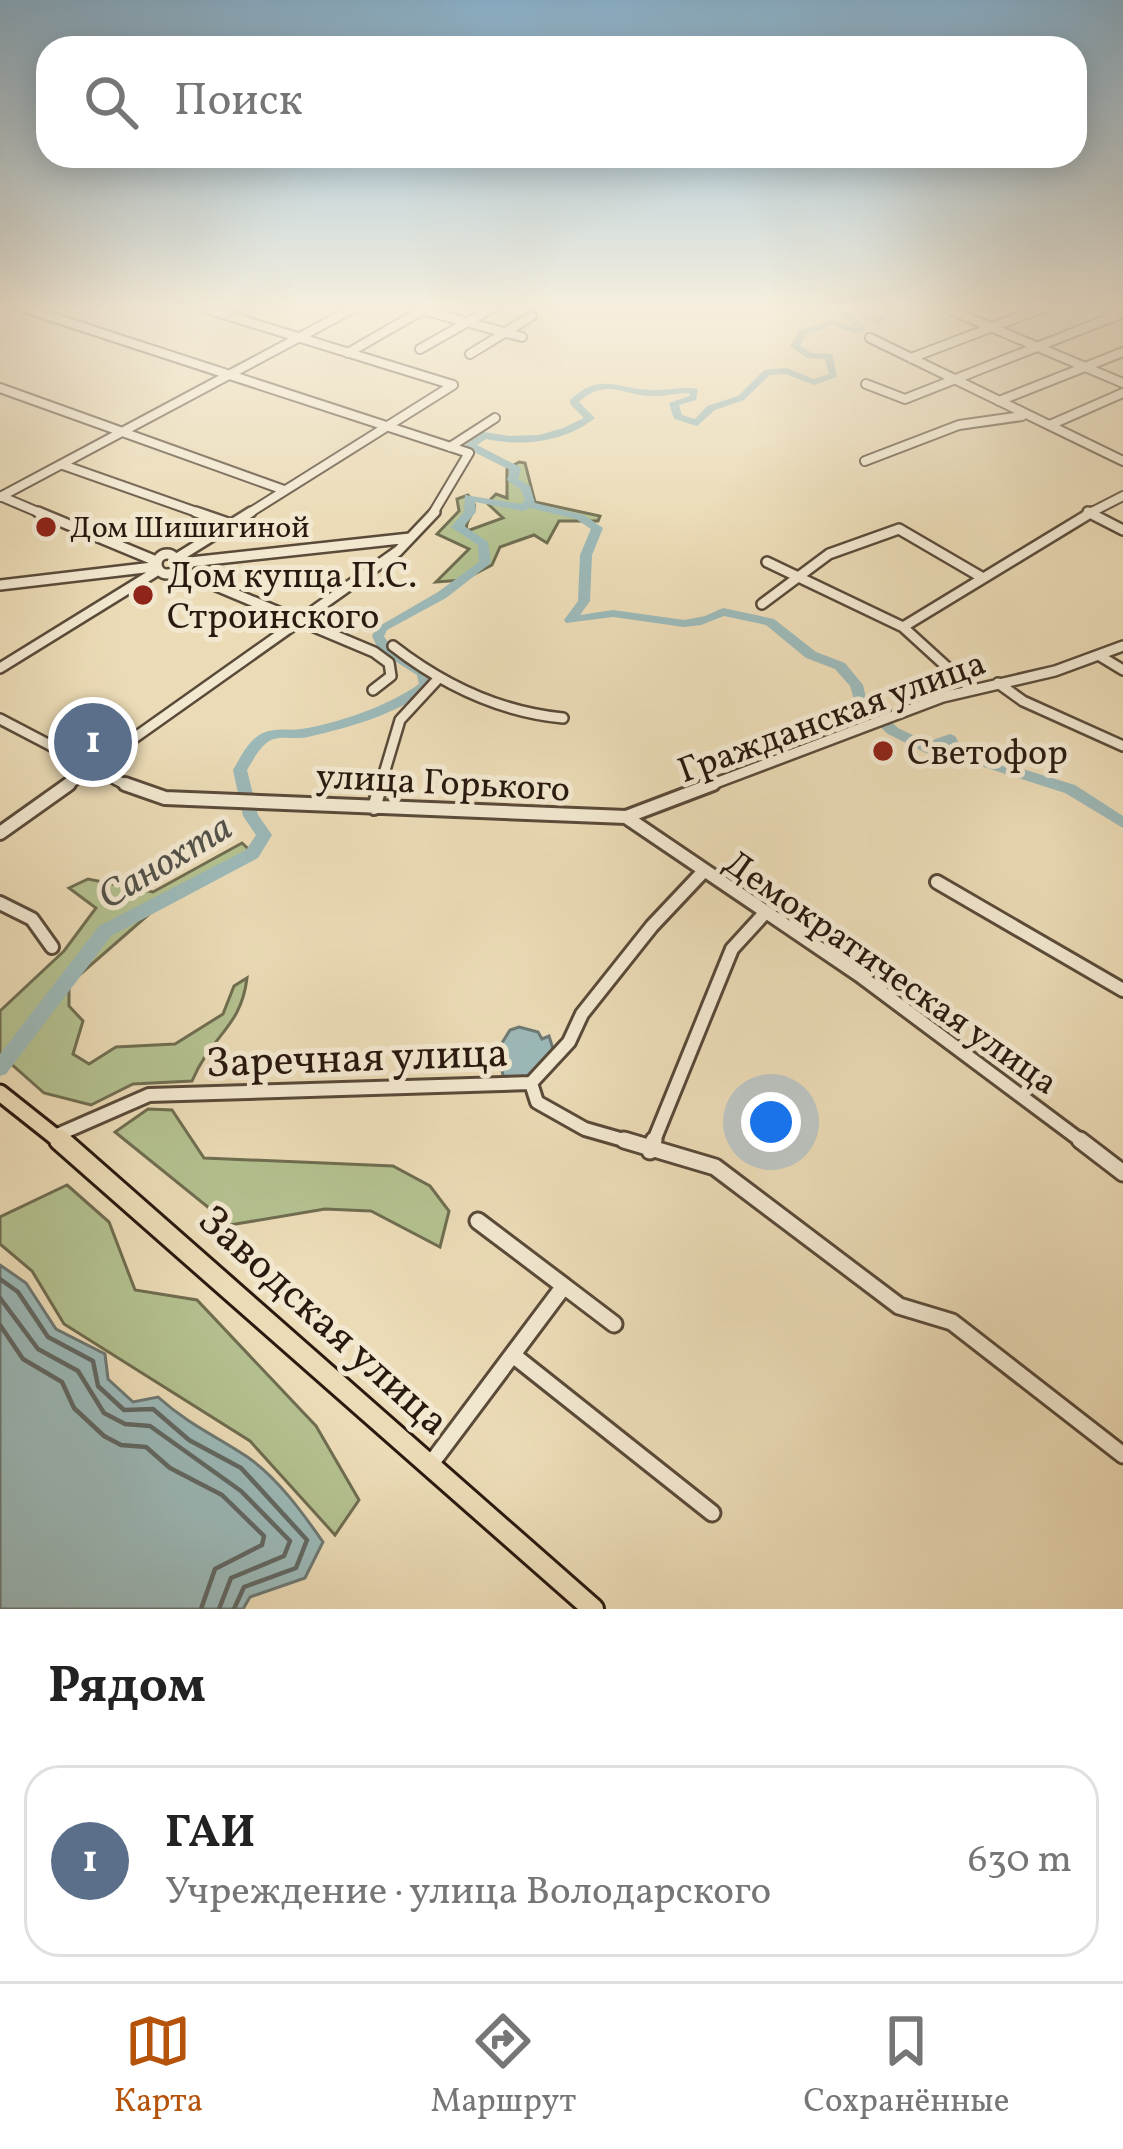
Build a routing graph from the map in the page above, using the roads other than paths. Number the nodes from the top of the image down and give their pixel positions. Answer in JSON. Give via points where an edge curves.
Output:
{"nodes":[{"id":1,"x":219,"y":381,"type":"edge"},
{"id":2,"x":248,"y":381,"type":"edge"},
{"id":3,"x":437,"y":381,"type":"edge"},
{"id":4,"x":949,"y":381,"type":"edge"},
{"id":5,"x":958,"y":381,"type":"edge"},
{"id":6,"x":1050,"y":381,"type":"edge"},
{"id":7,"x":866,"y":384,"type":"dead end"},
{"id":8,"x":0,"y":388,"type":"edge"},
{"id":9,"x":1123,"y":393,"type":"edge"},
{"id":10,"x":999,"y":401,"type":"junction"},
{"id":11,"x":1031,"y":416,"type":"junction"},
{"id":12,"x":495,"y":418,"type":"dead end"},
{"id":13,"x":1050,"y":425,"type":"junction"},
{"id":14,"x":387,"y":427,"type":"junction"},
{"id":15,"x":125,"y":431,"type":"junction"},
{"id":16,"x":1123,"y":443,"type":"edge"},
{"id":17,"x":450,"y":446,"type":"junction"},
{"id":18,"x":1106,"y":451,"type":"junction"},
{"id":19,"x":865,"y":461,"type":"dead end"},
{"id":20,"x":1123,"y":461,"type":"edge"},
{"id":21,"x":63,"y":465,"type":"junction"},
{"id":22,"x":284,"y":490,"type":"junction"},
{"id":23,"x":0,"y":496,"type":"edge"},
{"id":24,"x":1123,"y":496,"type":"edge"},
{"id":25,"x":1088,"y":512,"type":"junction"},
{"id":26,"x":231,"y":524,"type":"junction"},
{"id":27,"x":1123,"y":530,"type":"edge"},
{"id":28,"x":411,"y":538,"type":"junction"},
{"id":29,"x":767,"y":562,"type":"dead end"},
{"id":30,"x":178,"y":563,"type":"junction"},
{"id":31,"x":155,"y":566,"type":"junction"},
{"id":32,"x":983,"y":578,"type":"junction"},
{"id":33,"x":801,"y":579,"type":"junction"},
{"id":34,"x":0,"y":584,"type":"edge"},
{"id":35,"x":762,"y":604,"type":"dead end"},
{"id":36,"x":298,"y":623,"type":"junction"},
{"id":37,"x":903,"y":627,"type":"junction"},
{"id":38,"x":393,"y":646,"type":"dead end"},
{"id":39,"x":1123,"y":646,"type":"edge"},
{"id":40,"x":1100,"y":656,"type":"junction"},
{"id":41,"x":0,"y":668,"type":"edge"},
{"id":42,"x":1123,"y":670,"type":"edge"},
{"id":43,"x":437,"y":680,"type":"junction"},
{"id":44,"x":998,"y":682,"type":"junction"},
{"id":45,"x":971,"y":689,"type":"junction"},
{"id":46,"x":373,"y":690,"type":"dead end"},
{"id":47,"x":563,"y":718,"type":"dead end"},
{"id":48,"x":0,"y":719,"type":"edge"},
{"id":49,"x":1123,"y":746,"type":"edge"},
{"id":50,"x":93,"y":766,"type":"junction"},
{"id":51,"x":374,"y":808,"type":"junction"},
{"id":52,"x":626,"y":817,"type":"junction"},
{"id":53,"x":0,"y":833,"type":"edge"},
{"id":54,"x":702,"y":873,"type":"junction"},
{"id":55,"x":938,"y":882,"type":"dead end"},
{"id":56,"x":0,"y":903,"type":"edge"},
{"id":57,"x":764,"y":914,"type":"junction"},
{"id":58,"x":52,"y":947,"type":"dead end"},
{"id":59,"x":1123,"y":990,"type":"edge"},
{"id":60,"x":531,"y":1083,"type":"junction"},
{"id":61,"x":0,"y":1093,"type":"edge"},
{"id":62,"x":56,"y":1136,"type":"junction"},
{"id":63,"x":650,"y":1150,"type":"junction"},
{"id":64,"x":1123,"y":1173,"type":"edge"},
{"id":65,"x":478,"y":1221,"type":"dead end"},
{"id":66,"x":564,"y":1286,"type":"junction"},
{"id":67,"x":614,"y":1324,"type":"dead end"},
{"id":68,"x":512,"y":1355,"type":"junction"},
{"id":69,"x":1123,"y":1455,"type":"edge"},
{"id":70,"x":430,"y":1465,"type":"junction"},
{"id":71,"x":712,"y":1513,"type":"dead end"},
{"id":72,"x":593,"y":1609,"type":"edge"}],
"edges":[{"from":1,"to":15,"type":"street"},
{"from":2,"to":14,"type":"street"},
{"from":3,"to":14,"type":"street","via":[[453,386]]},
{"from":4,"to":7,"type":"street","via":[[905,399]]},
{"from":5,"to":10,"type":"street"},
{"from":6,"to":10,"type":"street"},
{"from":8,"to":15,"type":"street"},
{"from":9,"to":13,"type":"street"},
{"from":10,"to":11,"type":"street"},
{"from":11,"to":13,"type":"street"},
{"from":11,"to":19,"type":"street","via":[[977,420]]},
{"from":12,"to":17,"type":"street"},
{"from":13,"to":18,"type":"street"},
{"from":14,"to":17,"type":"street"},
{"from":14,"to":22,"type":"street"},
{"from":15,"to":21,"type":"street"},
{"from":15,"to":22,"type":"street"},
{"from":16,"to":18,"type":"street"},
{"from":17,"to":28,"type":"street","via":[[469,453]]},
{"from":18,"to":20,"type":"street"},
{"from":21,"to":23,"type":"street"},
{"from":21,"to":26,"type":"street"},
{"from":22,"to":26,"type":"street"},
{"from":23,"to":31,"type":"street"},
{"from":24,"to":25,"type":"street"},
{"from":25,"to":27,"type":"street"},
{"from":25,"to":32,"type":"street"},
{"from":26,"to":30,"type":"street"},
{"from":28,"to":30,"type":"street"},
{"from":28,"to":36,"type":"street"},
{"from":29,"to":33,"type":"street"},
{"from":30,"to":31,"type":"street"},
{"from":30,"to":36,"type":"street"},
{"from":31,"to":34,"type":"street"},
{"from":31,"to":41,"type":"street"},
{"from":32,"to":33,"type":"street","via":[[899,529],[829,554]]},
{"from":32,"to":37,"type":"street"},
{"from":33,"to":35,"type":"street"},
{"from":33,"to":37,"type":"street"},
{"from":36,"to":46,"type":"street","via":[[388,663],[391,676]]},
{"from":36,"to":50,"type":"street"},
{"from":37,"to":45,"type":"street"},
{"from":38,"to":43,"type":"street"},
{"from":39,"to":40,"type":"street","name":"Гражданская улица"},
{"from":40,"to":42,"type":"street"},
{"from":40,"to":44,"type":"street","name":"Гражданская улица"},
{"from":43,"to":47,"type":"street","via":[[532,715]]},
{"from":43,"to":51,"type":"street","via":[[400,720]]},
{"from":44,"to":45,"type":"street","name":"Гражданская улица"},
{"from":44,"to":49,"type":"street"},
{"from":45,"to":52,"type":"street","name":"Гражданская улица"},
{"from":48,"to":50,"type":"street","name":"улица Горького"},
{"from":50,"to":51,"type":"street","name":"улица Горького","via":[[140,792]]},
{"from":50,"to":53,"type":"street"},
{"from":51,"to":52,"type":"street","name":"улица Горького"},
{"from":52,"to":54,"type":"street","name":"Демократическая улица"},
{"from":54,"to":57,"type":"street","name":"Демократическая улица"},
{"from":54,"to":60,"type":"street"},
{"from":55,"to":59,"type":"street"},
{"from":56,"to":58,"type":"street","via":[[32,919]]},
{"from":57,"to":63,"type":"street","via":[[732,949]]},
{"from":57,"to":64,"type":"street","name":"Демократическая улица","via":[[859,975]]},
{"from":60,"to":62,"type":"street","name":"Заречная улица","via":[[149,1095]]},
{"from":60,"to":63,"type":"street","name":"Заречная улица","via":[[537,1102],[585,1129]]},
{"from":61,"to":62,"type":"main road","name":"Заводская улица"},
{"from":62,"to":70,"type":"main road","name":"Заводская улица"},
{"from":63,"to":69,"type":"street","name":"Заречная улица","via":[[715,1167],[899,1306],[952,1322]]},
{"from":65,"to":66,"type":"street"},
{"from":66,"to":67,"type":"street"},
{"from":66,"to":68,"type":"street"},
{"from":68,"to":70,"type":"street"},
{"from":68,"to":71,"type":"street"},
{"from":70,"to":72,"type":"main road","name":"Заводская улица"}]}
